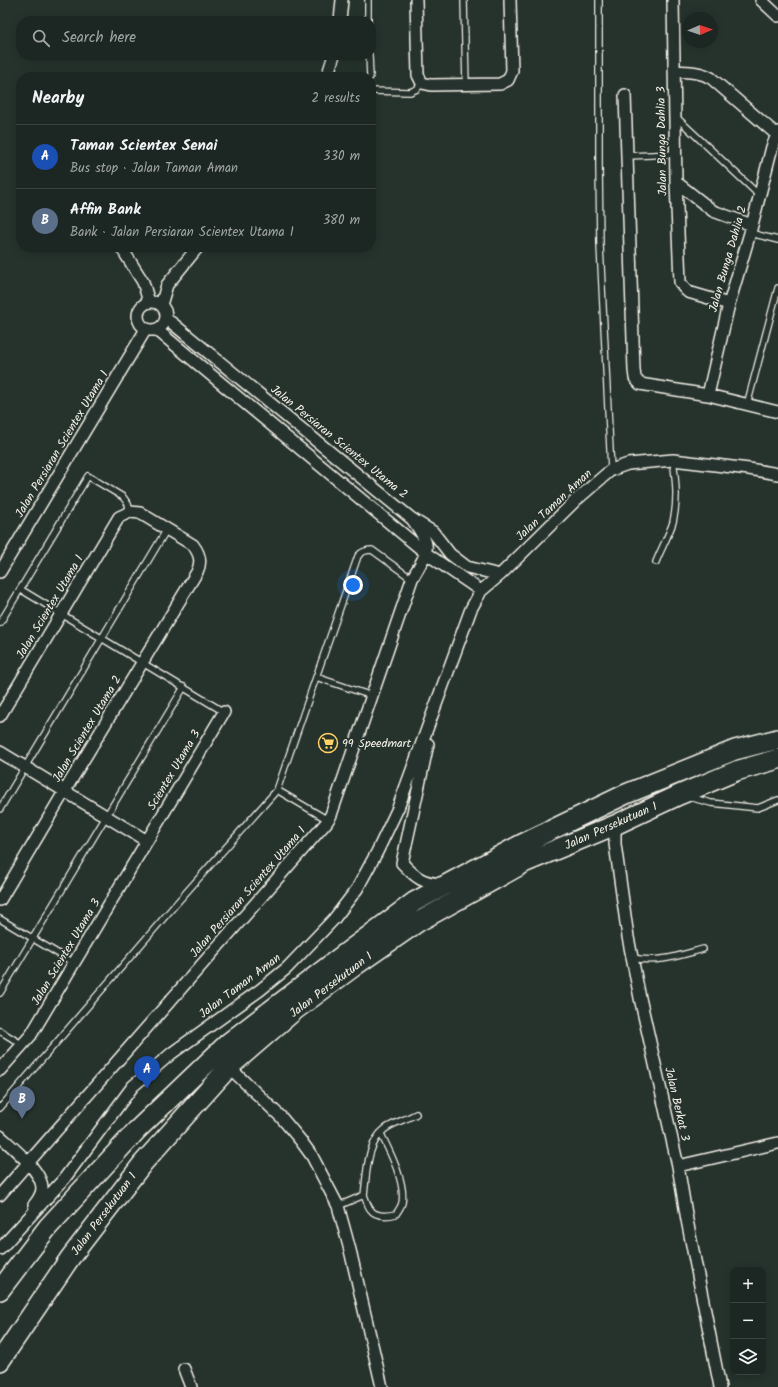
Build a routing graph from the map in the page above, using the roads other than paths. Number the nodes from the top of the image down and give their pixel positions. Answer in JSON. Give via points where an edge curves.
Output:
{"nodes":[{"id":1,"x":342,"y":0,"type":"edge"},
{"id":2,"x":368,"y":0,"type":"edge"},
{"id":3,"x":416,"y":0,"type":"edge"},
{"id":4,"x":464,"y":0,"type":"edge"},
{"id":5,"x":510,"y":0,"type":"edge"},
{"id":6,"x":599,"y":0,"type":"edge"},
{"id":7,"x":673,"y":0,"type":"edge"},
{"id":8,"x":761,"y":0,"type":"edge"},
{"id":9,"x":340,"y":16,"type":"edge"},
{"id":10,"x":368,"y":16,"type":"edge"},
{"id":11,"x":778,"y":16,"type":"edge"},
{"id":12,"x":332,"y":60,"type":"edge"},
{"id":13,"x":369,"y":60,"type":"edge"},
{"id":14,"x":674,"y":71,"type":"junction"},
{"id":15,"x":329,"y":72,"type":"edge"},
{"id":16,"x":370,"y":72,"type":"edge"},
{"id":17,"x":420,"y":79,"type":"junction"},
{"id":18,"x":466,"y":84,"type":"junction"},
{"id":19,"x":376,"y":91,"type":"edge"},
{"id":20,"x":625,"y":95,"type":"dead end"},
{"id":21,"x":675,"y":115,"type":"junction"},
{"id":22,"x":777,"y":133,"type":"edge"},
{"id":23,"x":675,"y":154,"type":"junction"},
{"id":24,"x":628,"y":156,"type":"junction"},
{"id":25,"x":676,"y":182,"type":"junction"},
{"id":26,"x":759,"y":196,"type":"junction"},
{"id":27,"x":751,"y":229,"type":"junction"},
{"id":28,"x":778,"y":240,"type":"edge"},
{"id":29,"x":123,"y":252,"type":"edge"},
{"id":30,"x":194,"y":252,"type":"edge"},
{"id":31,"x":778,"y":288,"type":"edge"},
{"id":32,"x":149,"y":302,"type":"junction"},
{"id":33,"x":729,"y":304,"type":"junction"},
{"id":34,"x":161,"y":305,"type":"junction"},
{"id":35,"x":166,"y":319,"type":"junction"},
{"id":36,"x":152,"y":329,"type":"junction"},
{"id":37,"x":708,"y":394,"type":"junction"},
{"id":38,"x":747,"y":405,"type":"junction"},
{"id":39,"x":778,"y":412,"type":"edge"},
{"id":40,"x":673,"y":460,"type":"junction"},
{"id":41,"x":611,"y":470,"type":"junction"},
{"id":42,"x":778,"y":474,"type":"edge"},
{"id":43,"x":128,"y":513,"type":"junction"},
{"id":44,"x":412,"y":519,"type":"junction"},
{"id":45,"x":167,"y":530,"type":"junction"},
{"id":46,"x":427,"y":554,"type":"junction"},
{"id":47,"x":656,"y":562,"type":"dead end"},
{"id":48,"x":0,"y":572,"type":"edge"},
{"id":49,"x":500,"y":575,"type":"junction"},
{"id":50,"x":412,"y":579,"type":"junction"},
{"id":51,"x":20,"y":589,"type":"junction"},
{"id":52,"x":481,"y":591,"type":"junction"},
{"id":53,"x":61,"y":614,"type":"junction"},
{"id":54,"x":0,"y":623,"type":"edge"},
{"id":55,"x":102,"y":638,"type":"junction"},
{"id":56,"x":142,"y":663,"type":"junction"},
{"id":57,"x":316,"y":677,"type":"junction"},
{"id":58,"x":184,"y":687,"type":"junction"},
{"id":59,"x":372,"y":696,"type":"junction"},
{"id":60,"x":437,"y":704,"type":"junction"},
{"id":61,"x":224,"y":712,"type":"joint"},
{"id":62,"x":0,"y":716,"type":"edge"},
{"id":63,"x":778,"y":739,"type":"edge"},
{"id":64,"x":0,"y":752,"type":"edge"},
{"id":65,"x":778,"y":759,"type":"edge"},
{"id":66,"x":24,"y":768,"type":"junction"},
{"id":67,"x":277,"y":790,"type":"junction"},
{"id":68,"x":64,"y":792,"type":"junction"},
{"id":69,"x":679,"y":795,"type":"junction"},
{"id":70,"x":778,"y":800,"type":"edge"},
{"id":71,"x":0,"y":808,"type":"edge"},
{"id":72,"x":106,"y":817,"type":"junction"},
{"id":73,"x":328,"y":820,"type":"junction"},
{"id":74,"x":615,"y":825,"type":"junction"},
{"id":75,"x":147,"y":841,"type":"junction"},
{"id":76,"x":454,"y":882,"type":"junction"},
{"id":77,"x":0,"y":900,"type":"edge"},
{"id":78,"x":0,"y":919,"type":"edge"},
{"id":79,"x":33,"y":939,"type":"junction"},
{"id":80,"x":703,"y":949,"type":"dead end"},
{"id":81,"x":632,"y":958,"type":"junction"},
{"id":82,"x":74,"y":963,"type":"junction"},
{"id":83,"x":0,"y":993,"type":"edge"},
{"id":84,"x":0,"y":1031,"type":"edge"},
{"id":85,"x":23,"y":1045,"type":"junction"},
{"id":86,"x":229,"y":1067,"type":"junction"},
{"id":87,"x":0,"y":1070,"type":"edge"},
{"id":88,"x":0,"y":1108,"type":"edge"},
{"id":89,"x":416,"y":1114,"type":"dead end"},
{"id":90,"x":381,"y":1134,"type":"junction"},
{"id":91,"x":0,"y":1136,"type":"edge"},
{"id":92,"x":778,"y":1143,"type":"edge"},
{"id":93,"x":29,"y":1162,"type":"junction"},
{"id":94,"x":678,"y":1166,"type":"junction"},
{"id":95,"x":0,"y":1195,"type":"edge"},
{"id":96,"x":364,"y":1195,"type":"junction"},
{"id":97,"x":338,"y":1206,"type":"junction"},
{"id":98,"x":0,"y":1248,"type":"edge"},
{"id":99,"x":0,"y":1290,"type":"edge"},
{"id":100,"x":0,"y":1361,"type":"edge"},
{"id":101,"x":184,"y":1369,"type":"dead end"},
{"id":102,"x":191,"y":1387,"type":"edge"},
{"id":103,"x":382,"y":1387,"type":"edge"},
{"id":104,"x":720,"y":1387,"type":"edge"}],
"edges":[{"from":1,"to":9,"type":"street"},
{"from":2,"to":10,"type":"lane"},
{"from":3,"to":17,"type":"street"},
{"from":4,"to":18,"type":"lane"},
{"from":5,"to":18,"type":"street","via":[[512,71],[508,80],[500,84]]},
{"from":6,"to":41,"type":"lane","via":[[600,245]]},
{"from":7,"to":14,"type":"street","name":"Jalan Bunga Dahlia 3"},
{"from":8,"to":11,"type":"street"},
{"from":12,"to":15,"type":"street"},
{"from":13,"to":16,"type":"lane"},
{"from":14,"to":21,"type":"street","name":"Jalan Bunga Dahlia 3"},
{"from":14,"to":22,"type":"street","via":[[704,74],[711,78]]},
{"from":17,"to":18,"type":"street","via":[[431,85]]},
{"from":17,"to":19,"type":"lane","via":[[417,89],[410,92]]},
{"from":20,"to":24,"type":"street"},
{"from":21,"to":23,"type":"street","name":"Jalan Bunga Dahlia 3"},
{"from":21,"to":26,"type":"lane"},
{"from":22,"to":26,"type":"street","name":"Jalan Bunga Dahlia 2"},
{"from":23,"to":24,"type":"lane"},
{"from":23,"to":25,"type":"street","name":"Jalan Bunga Dahlia 3"},
{"from":24,"to":37,"type":"street","via":[[635,378],[640,384]]},
{"from":25,"to":27,"type":"street","via":[[712,211]]},
{"from":25,"to":33,"type":"street","name":"Jalan Bunga Dahlia 3","via":[[680,282],[688,292]]},
{"from":26,"to":27,"type":"street","name":"Jalan Bunga Dahlia 2"},
{"from":27,"to":28,"type":"lane"},
{"from":27,"to":33,"type":"street","name":"Jalan Bunga Dahlia 2"},
{"from":29,"to":32,"type":"street","via":[[143,282]]},
{"from":30,"to":34,"type":"street","via":[[167,285]]},
{"from":31,"to":38,"type":"lane"},
{"from":32,"to":34,"type":"street"},
{"from":32,"to":36,"type":"street","via":[[142,306],[138,317],[141,324]]},
{"from":33,"to":37,"type":"street","name":"Jalan Bunga Dahlia 2"},
{"from":34,"to":35,"type":"street","via":[[165,310]]},
{"from":35,"to":36,"type":"street","via":[[162,327]]},
{"from":35,"to":44,"type":"street","name":"Jalan Persiaran Scientex Utama 2"},
{"from":36,"to":46,"type":"street"},
{"from":36,"to":48,"type":"street","name":"Jalan Persiaran Scientex Utama 1"},
{"from":37,"to":38,"type":"street"},
{"from":38,"to":39,"type":"street"},
{"from":40,"to":41,"type":"street","name":"Jalan Taman Aman","via":[[628,464]]},
{"from":40,"to":42,"type":"street","name":"Jalan Taman Aman"},
{"from":40,"to":47,"type":"lane","via":[[676,502],[672,523]]},
{"from":41,"to":49,"type":"street","name":"Jalan Taman Aman","via":[[575,501]]},
{"from":43,"to":45,"type":"street","via":[[140,513]]},
{"from":43,"to":51,"type":"lane","via":[[128,504],[123,497],[88,476]]},
{"from":43,"to":53,"type":"street","name":"Jalan Scientex Utama 1","via":[[119,517]]},
{"from":44,"to":46,"type":"street","via":[[424,535]]},
{"from":44,"to":49,"type":"street","name":"Jalan Persiaran Scientex Utama 2","via":[[433,532],[450,554],[467,567]]},
{"from":45,"to":55,"type":"lane"},
{"from":45,"to":56,"type":"street","name":"Jalan Scientex Utama 2","via":[[193,545],[198,551],[200,566]]},
{"from":46,"to":50,"type":"street","name":"Jalan Persiaran Scientex Utama 1"},
{"from":46,"to":52,"type":"street"},
{"from":49,"to":52,"type":"street","name":"Jalan Taman Aman"},
{"from":50,"to":57,"type":"lane","via":[[372,550],[361,552]]},
{"from":50,"to":59,"type":"street","name":"Jalan Persiaran Scientex Utama 1"},
{"from":51,"to":53,"type":"lane"},
{"from":51,"to":54,"type":"lane"},
{"from":52,"to":60,"type":"street","name":"Jalan Taman Aman","via":[[471,609]]},
{"from":53,"to":55,"type":"lane"},
{"from":53,"to":62,"type":"street","name":"Jalan Scientex Utama 1"},
{"from":55,"to":56,"type":"lane"},
{"from":55,"to":66,"type":"lane"},
{"from":56,"to":58,"type":"lane"},
{"from":56,"to":68,"type":"street","name":"Jalan Scientex Utama 2"},
{"from":57,"to":59,"type":"lane"},
{"from":57,"to":67,"type":"lane"},
{"from":58,"to":61,"type":"lane"},
{"from":58,"to":72,"type":"lane"},
{"from":59,"to":73,"type":"street","name":"Jalan Persiaran Scientex Utama 1"},
{"from":60,"to":76,"type":"street","name":"Jalan Taman Aman","via":[[402,864],[425,882]]},
{"from":60,"to":98,"type":"street","name":"Jalan Taman Aman","via":[[398,808],[357,889],[334,920],[287,968],[172,1053],[133,1086],[64,1178]]},
{"from":61,"to":75,"type":"street","name":"Scientex Utama 3"},
{"from":63,"to":76,"type":"highway","name":"Jalan Persekutuan 1","via":[[735,750],[626,794],[520,845]]},
{"from":64,"to":66,"type":"street"},
{"from":65,"to":69,"type":"highway","name":"Jalan Persekutuan 1","via":[[736,771]]},
{"from":66,"to":68,"type":"street"},
{"from":66,"to":71,"type":"lane"},
{"from":67,"to":73,"type":"lane"},
{"from":67,"to":88,"type":"lane"},
{"from":68,"to":72,"type":"street"},
{"from":68,"to":77,"type":"street","name":"Jalan Scientex Utama 2"},
{"from":69,"to":70,"type":"lane","via":[[711,803],[758,808]]},
{"from":69,"to":74,"type":"highway","name":"Jalan Persekutuan 1"},
{"from":72,"to":75,"type":"street"},
{"from":72,"to":79,"type":"lane"},
{"from":73,"to":93,"type":"street","name":"Jalan Persiaran Scientex Utama 1"},
{"from":74,"to":81,"type":"street","name":"Jalan Berkat 3","via":[[615,844]]},
{"from":74,"to":86,"type":"highway","name":"Jalan Persekutuan 1","via":[[526,862],[418,922],[296,1010]]},
{"from":75,"to":82,"type":"street","name":"Jalan Scientex Utama 3"},
{"from":76,"to":99,"type":"highway","name":"Jalan Persekutuan 1","via":[[414,902],[228,1043],[137,1130],[48,1227]]},
{"from":78,"to":79,"type":"lane"},
{"from":79,"to":82,"type":"lane"},
{"from":79,"to":83,"type":"lane"},
{"from":80,"to":81,"type":"lane","via":[[661,960],[646,961]]},
{"from":81,"to":94,"type":"street","name":"Jalan Berkat 3"},
{"from":82,"to":85,"type":"street","name":"Jalan Scientex Utama 3"},
{"from":84,"to":85,"type":"lane"},
{"from":85,"to":87,"type":"street","name":"Jalan Scientex Utama 3"},
{"from":86,"to":97,"type":"street","via":[[281,1117],[301,1141],[312,1156]]},
{"from":86,"to":100,"type":"highway","name":"Jalan Persekutuan 1","via":[[143,1163],[70,1258]]},
{"from":89,"to":90,"type":"lane","via":[[385,1129]]},
{"from":90,"to":96,"type":"lane","via":[[373,1143]]},
{"from":90,"to":96,"type":"lane","via":[[395,1163],[401,1187],[401,1205],[396,1214],[385,1216],[370,1210]]},
{"from":91,"to":93,"type":"street"},
{"from":92,"to":94,"type":"street"},
{"from":93,"to":95,"type":"street","name":"Jalan Persiaran Scientex Utama 1"},
{"from":93,"to":98,"type":"street","via":[[42,1188],[39,1198]]},
{"from":94,"to":104,"type":"street","name":"Jalan Berkat 3"},
{"from":96,"to":97,"type":"lane"},
{"from":97,"to":103,"type":"street"},
{"from":101,"to":102,"type":"street"}]}
